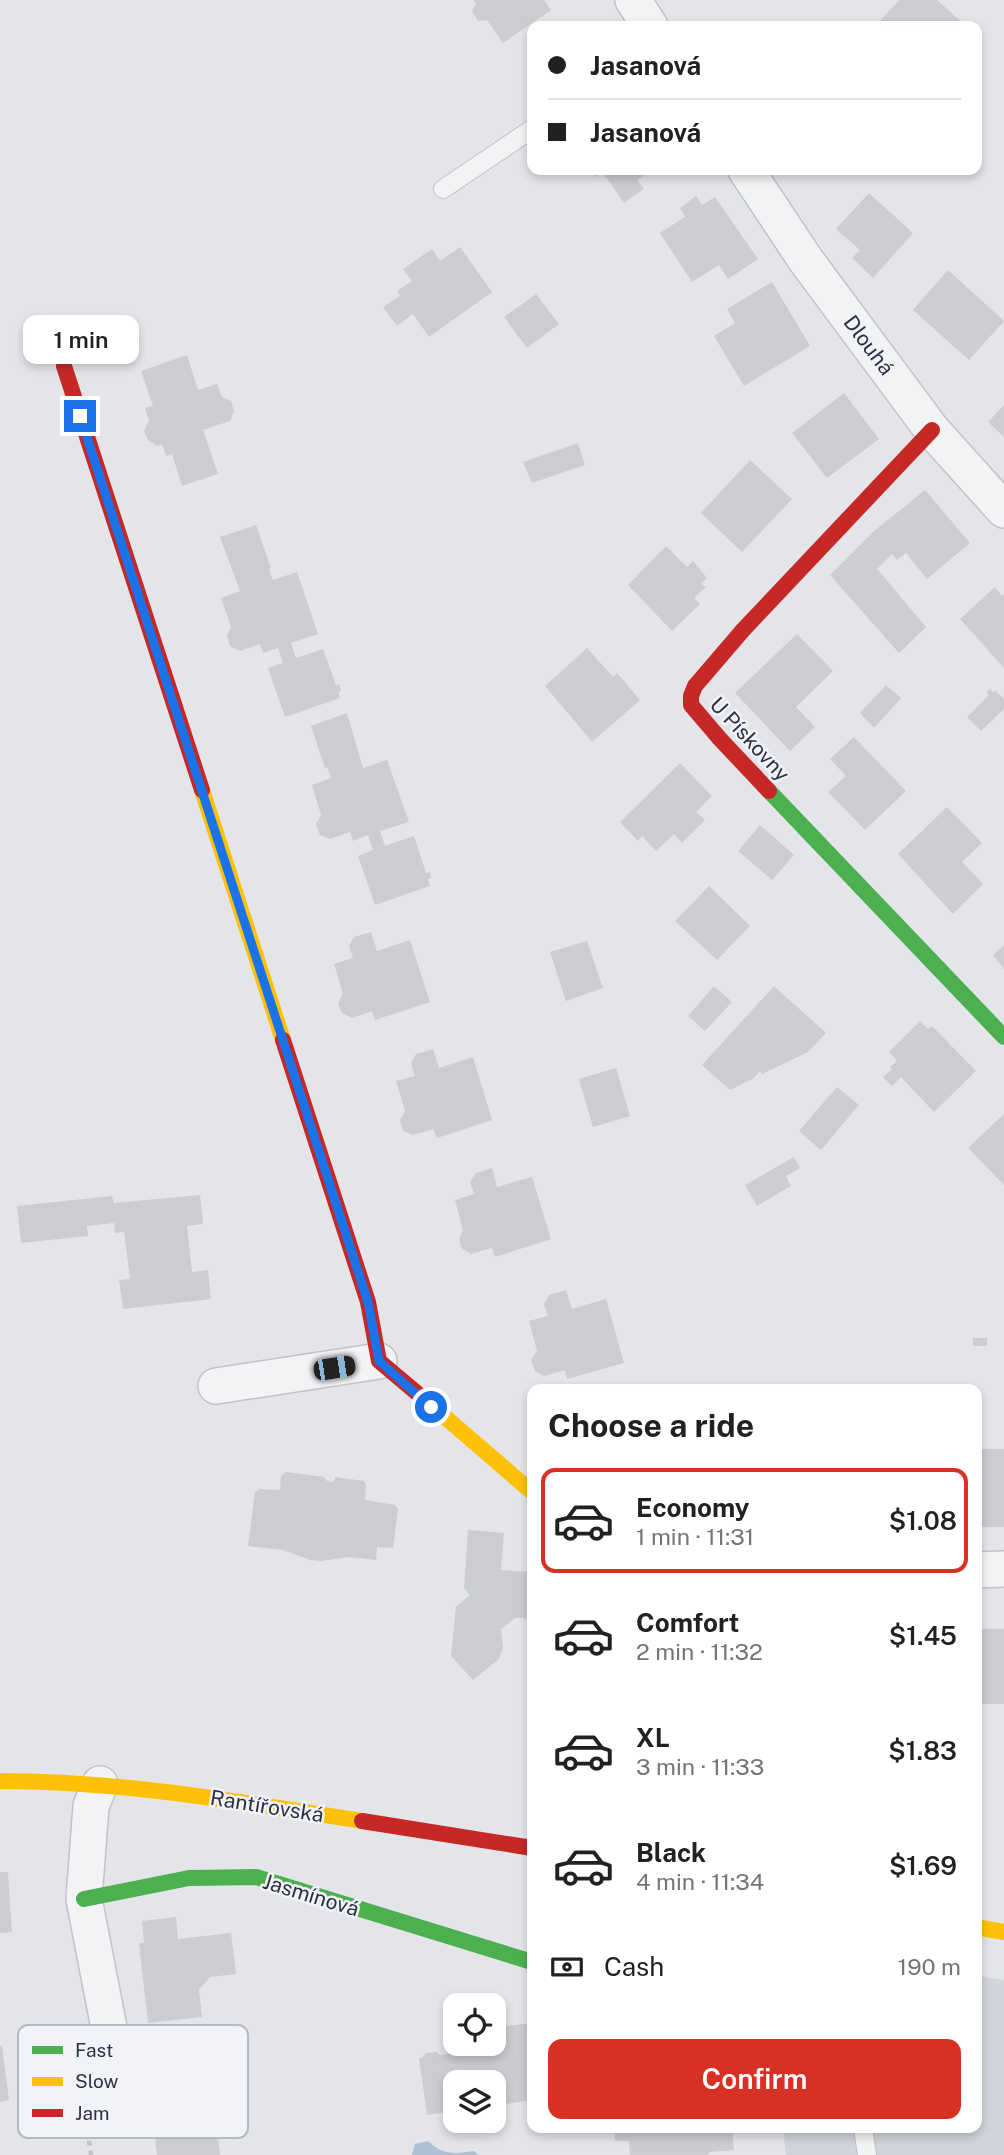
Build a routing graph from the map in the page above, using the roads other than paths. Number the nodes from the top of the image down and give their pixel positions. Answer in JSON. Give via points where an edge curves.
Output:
{"nodes":[{"id":1,"x":633,"y":0,"type":"edge"},
{"id":2,"x":647,"y":21,"type":"edge"},
{"id":3,"x":527,"y":132,"type":"edge"},
{"id":4,"x":749,"y":175,"type":"edge"},
{"id":5,"x":443,"y":189,"type":"dead end"},
{"id":6,"x":64,"y":366,"type":"dead end"},
{"id":7,"x":932,"y":430,"type":"junction"},
{"id":8,"x":1004,"y":510,"type":"edge"},
{"id":9,"x":1004,"y":1037,"type":"edge"},
{"id":10,"x":379,"y":1361,"type":"junction"},
{"id":11,"x":216,"y":1385,"type":"dead end"},
{"id":12,"x":527,"y":1488,"type":"edge"},
{"id":13,"x":1004,"y":1569,"type":"edge"},
{"id":14,"x":982,"y":1570,"type":"edge"},
{"id":15,"x":0,"y":1781,"type":"edge"},
{"id":16,"x":100,"y":1784,"type":"junction"},
{"id":17,"x":527,"y":1846,"type":"edge"},
{"id":18,"x":84,"y":1899,"type":"junction"},
{"id":19,"x":982,"y":1928,"type":"edge"},
{"id":20,"x":1004,"y":1932,"type":"edge"},
{"id":21,"x":527,"y":1960,"type":"edge"},
{"id":22,"x":108,"y":2025,"type":"edge"},
{"id":23,"x":864,"y":2133,"type":"edge"},
{"id":24,"x":867,"y":2155,"type":"edge"}],
"edges":[{"from":1,"to":2,"type":"street"},
{"from":3,"to":5,"type":"lane"},
{"from":4,"to":7,"type":"street","name":"Dlouhá","via":[[805,259]]},
{"from":6,"to":10,"type":"street","via":[[368,1302]]},
{"from":7,"to":8,"type":"street","name":"Dlouhá"},
{"from":7,"to":9,"type":"street","name":"U Pískovny","via":[[743,630],[695,686],[691,705]]},
{"from":10,"to":11,"type":"street"},
{"from":10,"to":12,"type":"street"},
{"from":13,"to":14,"type":"street"},
{"from":15,"to":16,"type":"street","name":"Rantířovská"},
{"from":16,"to":17,"type":"street","name":"Rantířovská","via":[[188,1793]]},
{"from":16,"to":18,"type":"street","via":[[91,1806]]},
{"from":18,"to":21,"type":"street","name":"Jasmínová","via":[[189,1878],[256,1877]]},
{"from":18,"to":22,"type":"street"},
{"from":19,"to":20,"type":"street"},
{"from":23,"to":24,"type":"lane"}]}
